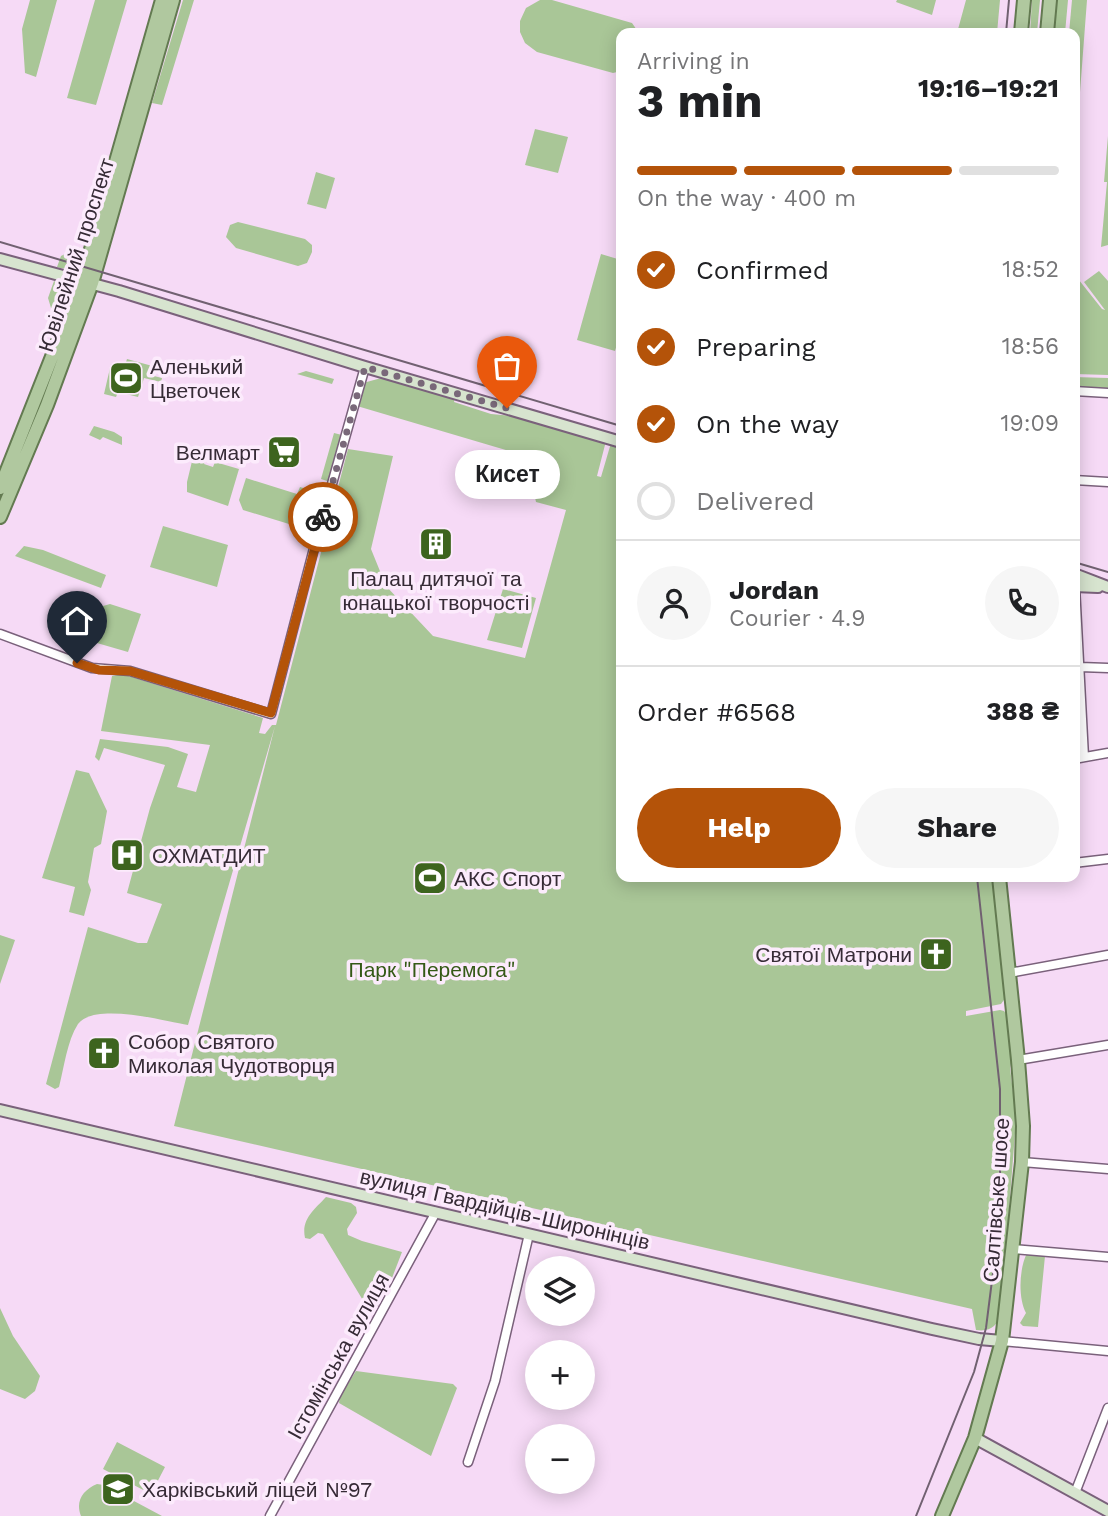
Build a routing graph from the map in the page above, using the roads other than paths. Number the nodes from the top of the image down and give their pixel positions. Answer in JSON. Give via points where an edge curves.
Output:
{"nodes":[{"id":1,"x":162,"y":0,"type":"edge"},
{"id":2,"x":173,"y":0,"type":"edge"},
{"id":3,"x":1024,"y":0,"type":"edge"},
{"id":4,"x":1050,"y":0,"type":"edge"},
{"id":5,"x":1021,"y":28,"type":"edge"},
{"id":6,"x":1047,"y":28,"type":"edge"},
{"id":7,"x":0,"y":259,"type":"edge"},
{"id":8,"x":87,"y":282,"type":"junction"},
{"id":9,"x":365,"y":367,"type":"junction"},
{"id":10,"x":1080,"y":391,"type":"edge"},
{"id":11,"x":1108,"y":393,"type":"edge"},
{"id":12,"x":616,"y":441,"type":"edge"},
{"id":13,"x":1080,"y":480,"type":"edge"},
{"id":14,"x":1108,"y":482,"type":"edge"},
{"id":15,"x":0,"y":488,"type":"edge"},
{"id":16,"x":0,"y":517,"type":"edge"},
{"id":17,"x":1080,"y":577,"type":"edge"},
{"id":18,"x":1080,"y":586,"type":"edge"},
{"id":19,"x":1108,"y":587,"type":"edge"},
{"id":20,"x":0,"y":635,"type":"edge"},
{"id":21,"x":1080,"y":667,"type":"edge"},
{"id":22,"x":1108,"y":668,"type":"edge"},
{"id":23,"x":1108,"y":753,"type":"edge"},
{"id":24,"x":1080,"y":758,"type":"edge"},
{"id":25,"x":1108,"y":859,"type":"edge"},
{"id":26,"x":1080,"y":862,"type":"edge"},
{"id":27,"x":1000,"y":882,"type":"edge"},
{"id":28,"x":1108,"y":955,"type":"edge"},
{"id":29,"x":1009,"y":973,"type":"junction"},
{"id":30,"x":1108,"y":1045,"type":"edge"},
{"id":31,"x":1018,"y":1060,"type":"junction"},
{"id":32,"x":0,"y":1110,"type":"edge"},
{"id":33,"x":1022,"y":1162,"type":"junction"},
{"id":34,"x":1108,"y":1169,"type":"edge"},
{"id":35,"x":436,"y":1212,"type":"junction"},
{"id":36,"x":529,"y":1234,"type":"junction"},
{"id":37,"x":1014,"y":1249,"type":"junction"},
{"id":38,"x":1108,"y":1257,"type":"edge"},
{"id":39,"x":1002,"y":1341,"type":"junction"},
{"id":40,"x":1108,"y":1351,"type":"edge"},
{"id":41,"x":1108,"y":1408,"type":"edge"},
{"id":42,"x":1106,"y":1420,"type":"edge"},
{"id":43,"x":975,"y":1438,"type":"junction"},
{"id":44,"x":468,"y":1462,"type":"dead end"},
{"id":45,"x":1075,"y":1493,"type":"junction"},
{"id":46,"x":1108,"y":1511,"type":"edge"},
{"id":47,"x":270,"y":1516,"type":"edge"},
{"id":48,"x":942,"y":1516,"type":"edge"}],
"edges":[{"from":1,"to":8,"type":"main road","name":"Ювілейний проспект"},
{"from":2,"to":8,"type":"main road","name":"Ювілейний проспект"},
{"from":3,"to":5,"type":"main road"},
{"from":4,"to":6,"type":"main road"},
{"from":7,"to":8,"type":"main road"},
{"from":8,"to":9,"type":"main road"},
{"from":8,"to":15,"type":"main road","name":"Ювілейний проспект"},
{"from":8,"to":16,"type":"main road","name":"Ювілейний проспект","via":[[47,405]]},
{"from":9,"to":12,"type":"main road"},
{"from":9,"to":20,"type":"street","via":[[271,713],[130,671],[92,668]]},
{"from":10,"to":11,"type":"street"},
{"from":13,"to":14,"type":"street"},
{"from":17,"to":19,"type":"main road"},
{"from":18,"to":19,"type":"main road"},
{"from":21,"to":22,"type":"street"},
{"from":23,"to":24,"type":"street"},
{"from":25,"to":26,"type":"street"},
{"from":27,"to":29,"type":"main road","name":"Салтівське шосе"},
{"from":28,"to":29,"type":"street"},
{"from":29,"to":31,"type":"main road","name":"Салтівське шосе"},
{"from":30,"to":31,"type":"street"},
{"from":31,"to":33,"type":"main road","name":"Салтівське шосе"},
{"from":32,"to":35,"type":"main road","name":"вулиця Гвардійців-Широнінців"},
{"from":33,"to":34,"type":"street"},
{"from":33,"to":37,"type":"main road","name":"Салтівське шосе"},
{"from":35,"to":36,"type":"main road","name":"вулиця Гвардійців-Широнінців"},
{"from":35,"to":47,"type":"street","name":"Істомінська вулиця"},
{"from":36,"to":39,"type":"main road","name":"вулиця Гвардійців-Широнінців","via":[[932,1329]]},
{"from":36,"to":44,"type":"street","via":[[495,1381]]},
{"from":37,"to":38,"type":"street"},
{"from":37,"to":39,"type":"main road","name":"Салтівське шосе"},
{"from":39,"to":40,"type":"street"},
{"from":39,"to":43,"type":"main road","name":"Салтівське шосе"},
{"from":41,"to":42,"type":"street"},
{"from":42,"to":45,"type":"street"},
{"from":43,"to":45,"type":"main road"},
{"from":43,"to":48,"type":"main road","name":"Салтівське шосе"},
{"from":45,"to":46,"type":"main road"}]}
